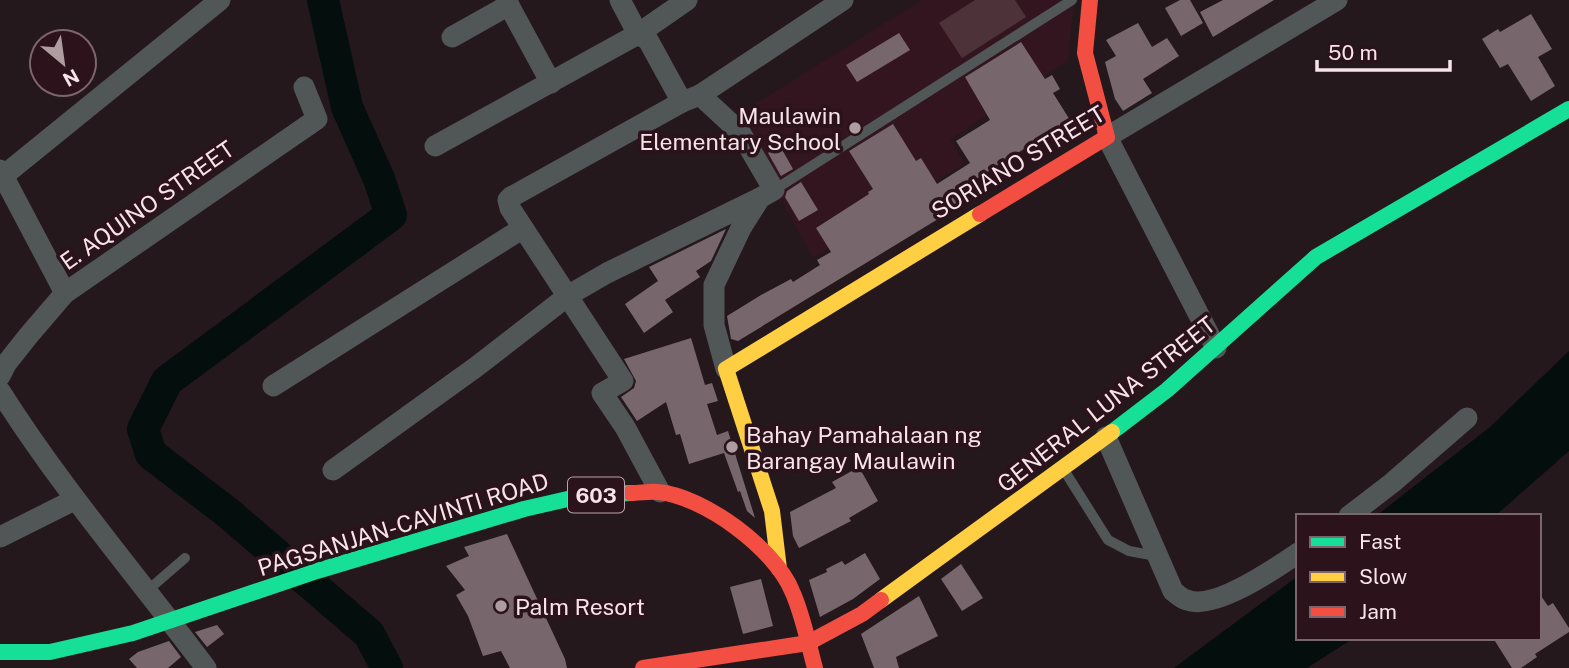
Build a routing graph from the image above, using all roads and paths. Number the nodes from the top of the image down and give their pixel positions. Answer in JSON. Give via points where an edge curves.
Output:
{"nodes":[{"id":1,"x":220,"y":0,"type":"edge"},
{"id":2,"x":620,"y":0,"type":"edge"},
{"id":3,"x":687,"y":0,"type":"edge"},
{"id":4,"x":843,"y":0,"type":"edge"},
{"id":5,"x":1072,"y":0,"type":"edge"},
{"id":6,"x":1090,"y":0,"type":"edge"},
{"id":7,"x":1337,"y":0,"type":"edge"},
{"id":8,"x":508,"y":2,"type":"edge"},
{"id":9,"x":638,"y":34,"type":"junction"},
{"id":10,"x":452,"y":37,"type":"dead end"},
{"id":11,"x":551,"y":83,"type":"junction"},
{"id":12,"x":304,"y":87,"type":"dead end"},
{"id":13,"x":691,"y":99,"type":"junction"},
{"id":14,"x":1569,"y":109,"type":"edge"},
{"id":15,"x":1107,"y":137,"type":"junction"},
{"id":16,"x":435,"y":146,"type":"dead end"},
{"id":17,"x":2,"y":173,"type":"edge"},
{"id":18,"x":767,"y":194,"type":"junction"},
{"id":19,"x":523,"y":228,"type":"junction"},
{"id":20,"x":65,"y":293,"type":"junction"},
{"id":21,"x":569,"y":295,"type":"junction"},
{"id":22,"x":1216,"y":348,"type":"junction"},
{"id":23,"x":726,"y":369,"type":"junction"},
{"id":24,"x":0,"y":376,"type":"edge"},
{"id":25,"x":273,"y":386,"type":"dead end"},
{"id":26,"x":0,"y":391,"type":"edge"},
{"id":27,"x":1467,"y":418,"type":"dead end"},
{"id":28,"x":1106,"y":437,"type":"junction"},
{"id":29,"x":1063,"y":469,"type":"junction"},
{"id":30,"x":333,"y":470,"type":"dead end"},
{"id":31,"x":660,"y":492,"type":"junction"},
{"id":32,"x":74,"y":500,"type":"junction"},
{"id":33,"x":1352,"y":514,"type":"edge"},
{"id":34,"x":0,"y":537,"type":"edge"},
{"id":35,"x":1296,"y":554,"type":"edge"},
{"id":36,"x":1156,"y":556,"type":"junction"},
{"id":37,"x":185,"y":558,"type":"dead end"},
{"id":38,"x":779,"y":569,"type":"junction"},
{"id":39,"x":148,"y":590,"type":"junction"},
{"id":40,"x":171,"y":621,"type":"junction"},
{"id":41,"x":808,"y":643,"type":"junction"},
{"id":42,"x":0,"y":652,"type":"edge"},
{"id":43,"x":206,"y":668,"type":"edge"},
{"id":44,"x":643,"y":668,"type":"edge"},
{"id":45,"x":816,"y":668,"type":"edge"}],
"edges":[{"from":1,"to":17,"type":"street"},
{"from":2,"to":9,"type":"street"},
{"from":3,"to":9,"type":"street"},
{"from":4,"to":13,"type":"street"},
{"from":5,"to":18,"type":"lane"},
{"from":6,"to":15,"type":"street","via":[[1085,54]]},
{"from":7,"to":15,"type":"street","name":"SORIANO STREET"},
{"from":8,"to":10,"type":"street"},
{"from":8,"to":11,"type":"street"},
{"from":9,"to":11,"type":"street"},
{"from":9,"to":13,"type":"street","via":[[648,40]]},
{"from":11,"to":16,"type":"street"},
{"from":12,"to":20,"type":"street","name":"E. AQUINO STREET","via":[[317,119]]},
{"from":13,"to":18,"type":"street","via":[[717,109],[740,132]]},
{"from":13,"to":19,"type":"street","via":[[511,197],[508,204]]},
{"from":14,"to":22,"type":"street","name":"GENERAL LUNA STREET","via":[[1316,257]]},
{"from":15,"to":22,"type":"street"},
{"from":15,"to":23,"type":"street","name":"SORIANO STREET"},
{"from":17,"to":20,"type":"street"},
{"from":18,"to":21,"type":"street"},
{"from":18,"to":23,"type":"street","via":[[741,228],[714,285],[714,325]]},
{"from":19,"to":21,"type":"street"},
{"from":19,"to":25,"type":"street"},
{"from":20,"to":24,"type":"street","name":"E. AQUINO STREET"},
{"from":21,"to":30,"type":"street"},
{"from":21,"to":31,"type":"street","via":[[623,381],[602,393]]},
{"from":22,"to":28,"type":"street","name":"GENERAL LUNA STREET"},
{"from":23,"to":38,"type":"street","via":[[772,511]]},
{"from":26,"to":32,"type":"street"},
{"from":27,"to":33,"type":"street"},
{"from":28,"to":29,"type":"street","name":"GENERAL LUNA STREET"},
{"from":28,"to":36,"type":"street"},
{"from":29,"to":36,"type":"lane","via":[[1108,540],[1129,551]]},
{"from":29,"to":41,"type":"street","name":"GENERAL LUNA STREET","via":[[862,614]]},
{"from":31,"to":38,"type":"street","name":"PAGSANJAN-CAVINTI ROAD","number":"603","via":[[726,519],[763,549]]},
{"from":31,"to":40,"type":"street","name":"PAGSANJAN-CAVINTI ROAD","number":"603","via":[[584,495],[524,509],[317,571]]},
{"from":32,"to":34,"type":"street"},
{"from":32,"to":39,"type":"street"},
{"from":35,"to":36,"type":"street","via":[[1251,584],[1213,599],[1189,601],[1173,591]]},
{"from":37,"to":39,"type":"lane"},
{"from":38,"to":41,"type":"street","name":"PAGSANJAN-CAVINTI ROAD","number":"603","via":[[792,589]]},
{"from":39,"to":40,"type":"street"},
{"from":40,"to":42,"type":"street","name":"PAGSANJAN-CAVINTI ROAD","number":"603","via":[[82,647]]},
{"from":40,"to":43,"type":"street"},
{"from":41,"to":44,"type":"street","name":"GENERAL LUNA STREET"},
{"from":41,"to":45,"type":"street","name":"PAGSANJAN-CAVINTI ROAD","number":"603"}]}
